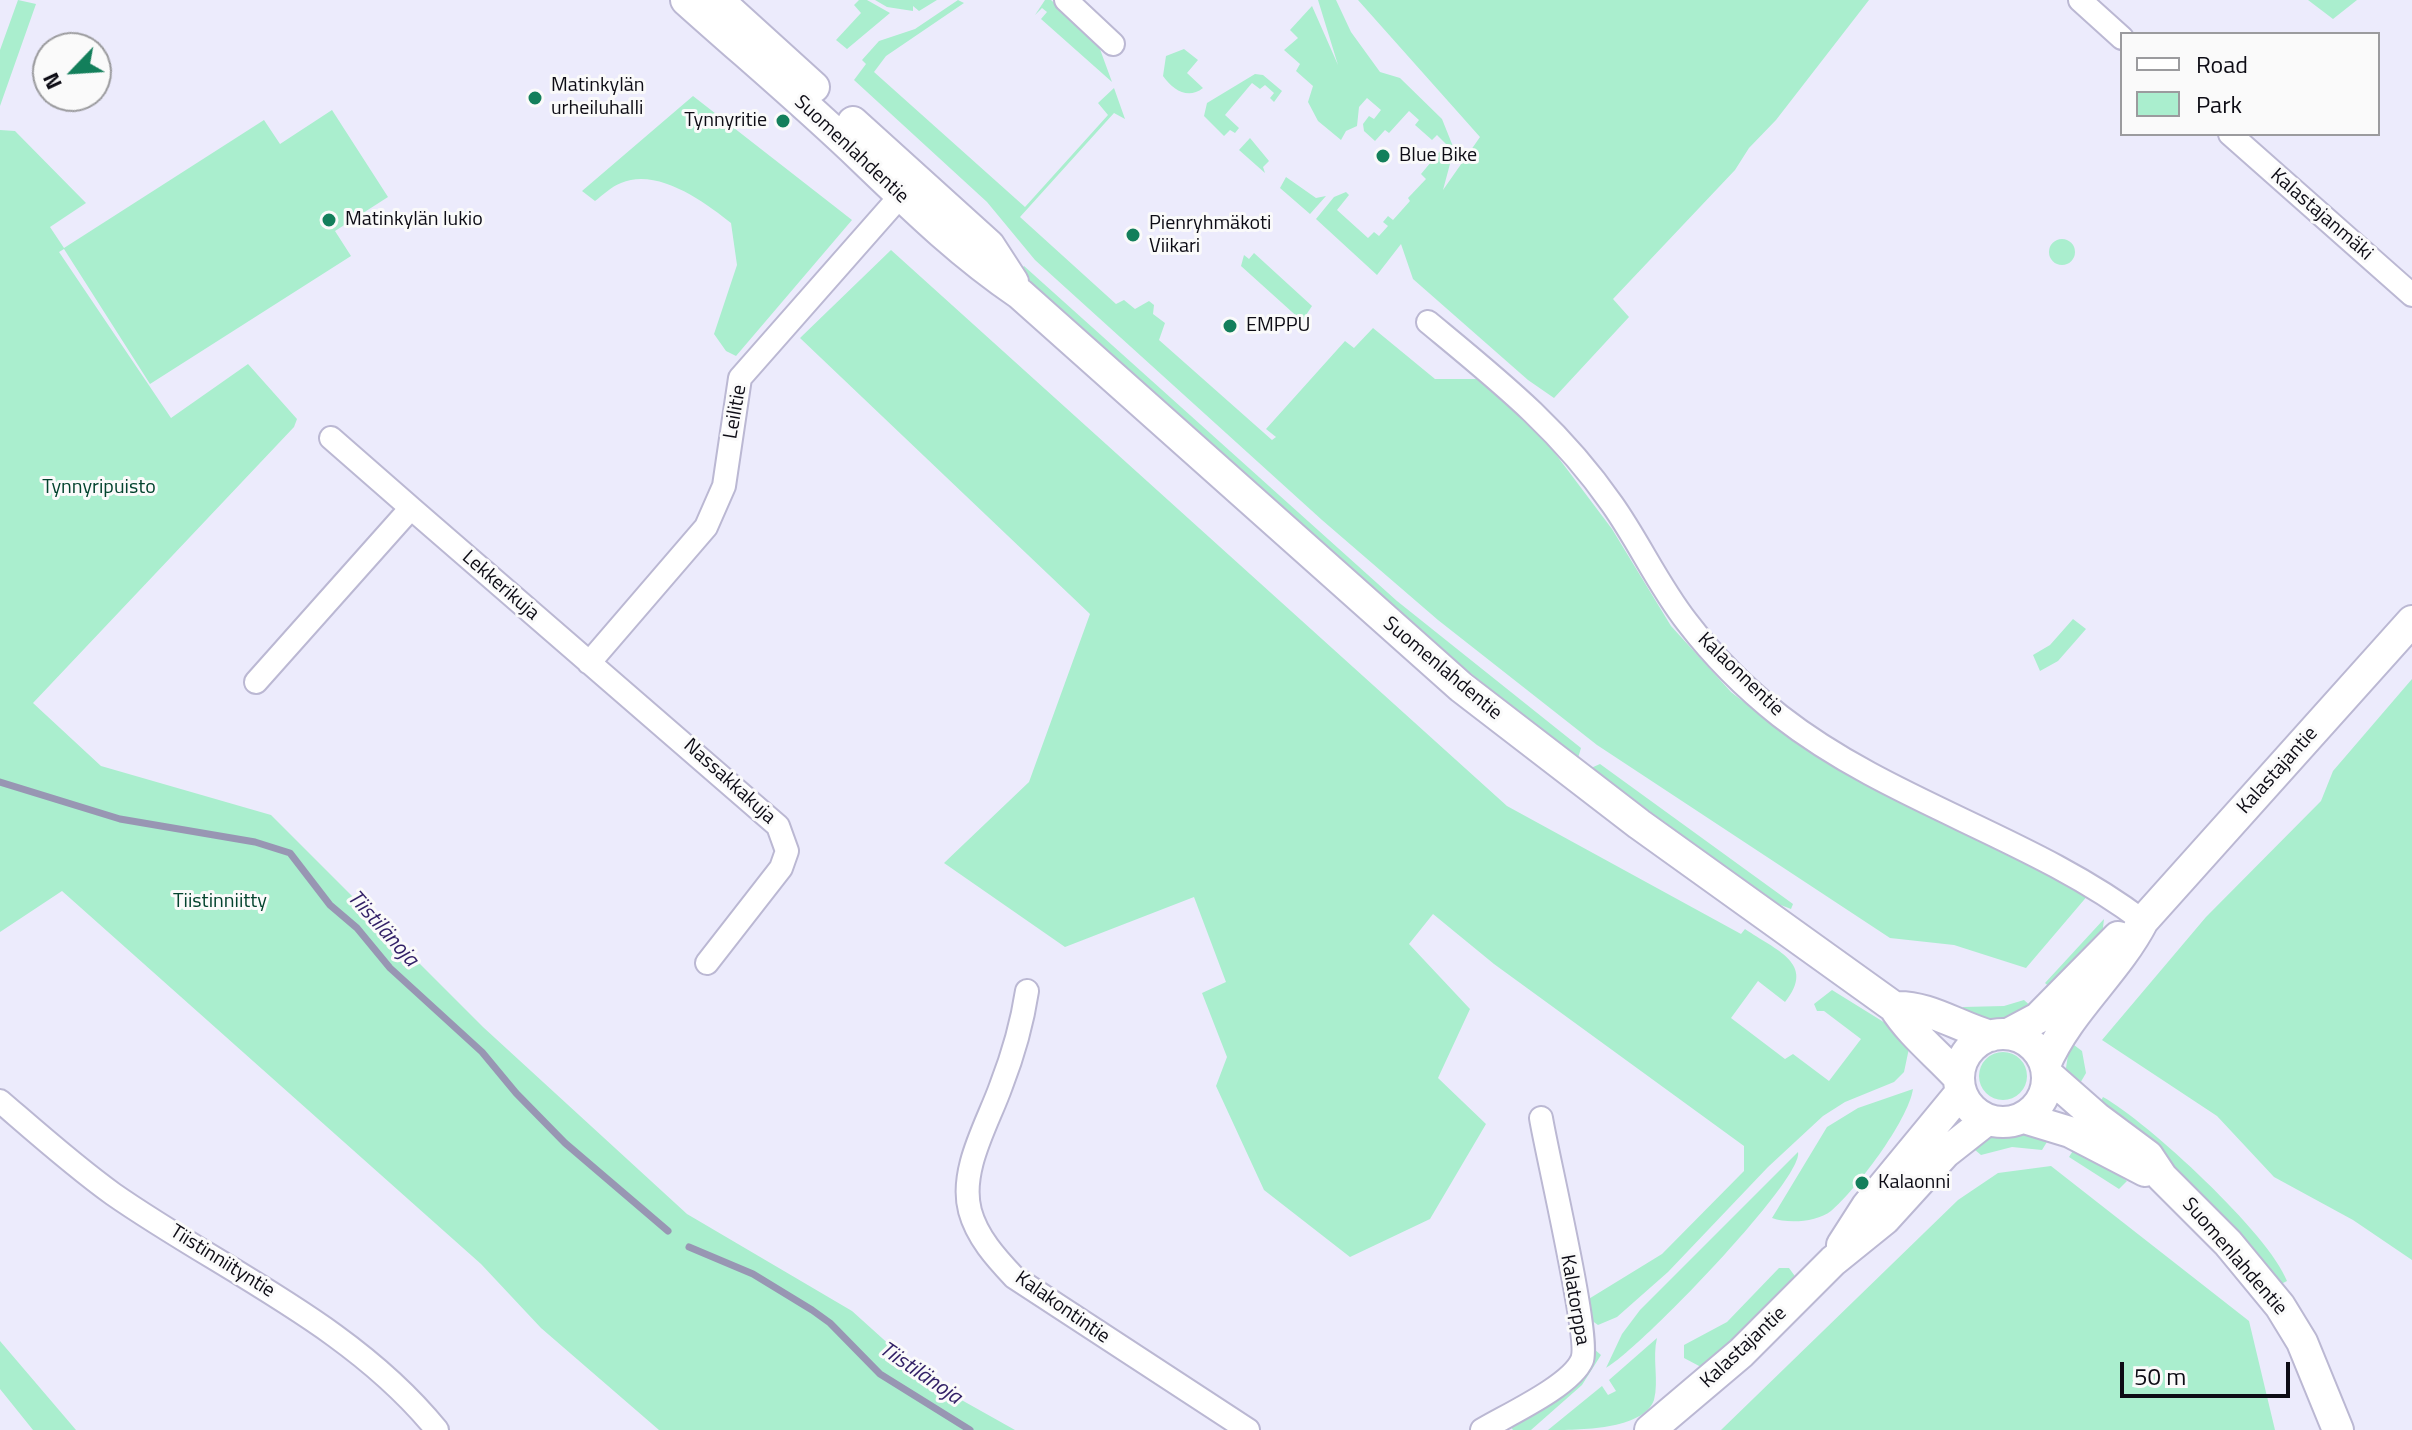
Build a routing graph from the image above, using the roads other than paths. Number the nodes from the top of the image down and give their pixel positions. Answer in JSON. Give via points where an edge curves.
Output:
{"nodes":[{"id":1,"x":686,"y":0,"type":"edge"},
{"id":2,"x":718,"y":0,"type":"edge"},
{"id":3,"x":1066,"y":0,"type":"edge"},
{"id":4,"x":2080,"y":0,"type":"edge"},
{"id":5,"x":2120,"y":36,"type":"edge"},
{"id":6,"x":1113,"y":44,"type":"dead end"},
{"id":7,"x":2232,"y":136,"type":"edge"},
{"id":8,"x":908,"y":187,"type":"junction"},
{"id":9,"x":2412,"y":295,"type":"edge"},
{"id":10,"x":1428,"y":322,"type":"dead end"},
{"id":11,"x":331,"y":438,"type":"dead end"},
{"id":12,"x":411,"y":508,"type":"junction"},
{"id":13,"x":2412,"y":621,"type":"edge"},
{"id":14,"x":589,"y":663,"type":"junction"},
{"id":15,"x":256,"y":682,"type":"dead end"},
{"id":16,"x":2143,"y":921,"type":"junction"},
{"id":17,"x":707,"y":963,"type":"dead end"},
{"id":18,"x":1027,"y":991,"type":"dead end"},
{"id":19,"x":1894,"y":1007,"type":"junction"},
{"id":20,"x":2000,"y":1035,"type":"junction"},
{"id":21,"x":2046,"y":1070,"type":"junction"},
{"id":22,"x":1959,"y":1085,"type":"junction"},
{"id":23,"x":0,"y":1101,"type":"edge"},
{"id":24,"x":1541,"y":1118,"type":"dead end"},
{"id":25,"x":2024,"y":1118,"type":"junction"},
{"id":26,"x":1987,"y":1120,"type":"junction"},
{"id":27,"x":2162,"y":1177,"type":"junction"},
{"id":28,"x":1833,"y":1261,"type":"junction"},
{"id":29,"x":437,"y":1430,"type":"edge"},
{"id":30,"x":1248,"y":1430,"type":"edge"},
{"id":31,"x":1482,"y":1430,"type":"edge"},
{"id":32,"x":1650,"y":1430,"type":"edge"},
{"id":33,"x":2338,"y":1430,"type":"edge"}],
"edges":[{"from":1,"to":8,"type":"main road","name":"Suomenlahdentie","via":[[863,159]]},
{"from":2,"to":8,"type":"main road","name":"Suomenlahdentie"},
{"from":3,"to":6,"type":"street"},
{"from":4,"to":5,"type":"street"},
{"from":7,"to":9,"type":"street","name":"Kalastajanmäki"},
{"from":8,"to":14,"type":"street","name":"Leilitie","via":[[740,378],[717,508]]},
{"from":8,"to":19,"type":"main road","name":"Suomenlahdentie","via":[[972,261],[1020,294],[1461,687],[1651,833]]},
{"from":10,"to":16,"type":"street","name":"Kalaonnentie","via":[[1547,423],[1612,503],[1687,622],[1781,717],[1883,778],[2089,881]]},
{"from":11,"to":12,"type":"street","name":"Lekkerikuja"},
{"from":12,"to":14,"type":"street","name":"Lekkerikuja"},
{"from":12,"to":15,"type":"street"},
{"from":13,"to":16,"type":"main road","name":"Kalastajantie"},
{"from":14,"to":17,"type":"street","name":"Nassakkakuja","via":[[767,815],[783,837],[787,851],[781,868]]},
{"from":16,"to":20,"type":"main road","name":"Kalastajantie","via":[[2112,941],[2038,1018]]},
{"from":16,"to":21,"type":"main road","name":"Kalastajantie","via":[[2126,954],[2055,1041]]},
{"from":18,"to":30,"type":"street","name":"Kalakontintie","via":[[1021,1028],[968,1181],[979,1232],[993,1254],[1025,1284]]},
{"from":19,"to":20,"type":"main road","name":"Suomenlahdentie","via":[[1913,1006],[1959,1027]]},
{"from":19,"to":22,"type":"main road","name":"Suomenlahdentie"},
{"from":20,"to":21,"type":"main road","via":[[2027,1041]]},
{"from":20,"to":22,"type":"main road","via":[[1981,1040],[1965,1056]]},
{"from":21,"to":25,"type":"main road","via":[[2042,1100]]},
{"from":21,"to":27,"type":"main road","name":"Suomenlahdentie","via":[[2148,1156]]},
{"from":22,"to":26,"type":"main road","via":[[1971,1109]]},
{"from":22,"to":28,"type":"main road","name":"Kalastajantie","via":[[1867,1206]]},
{"from":23,"to":29,"type":"street","name":"Tiistinniityntie","via":[[112,1193],[293,1305],[380,1372]]},
{"from":24,"to":31,"type":"street","name":"Kalatorppa","via":[[1584,1353],[1562,1382]]},
{"from":25,"to":26,"type":"main road","via":[[2006,1123]]},
{"from":25,"to":27,"type":"main road","name":"Suomenlahdentie","via":[[2070,1132]]},
{"from":26,"to":28,"type":"main road","name":"Kalastajantie","via":[[1945,1153],[1885,1219]]},
{"from":27,"to":33,"type":"main road","name":"Suomenlahdentie","via":[[2228,1243],[2280,1306],[2302,1342]]},
{"from":28,"to":32,"type":"main road","name":"Kalastajantie","via":[[1741,1353]]}]}
